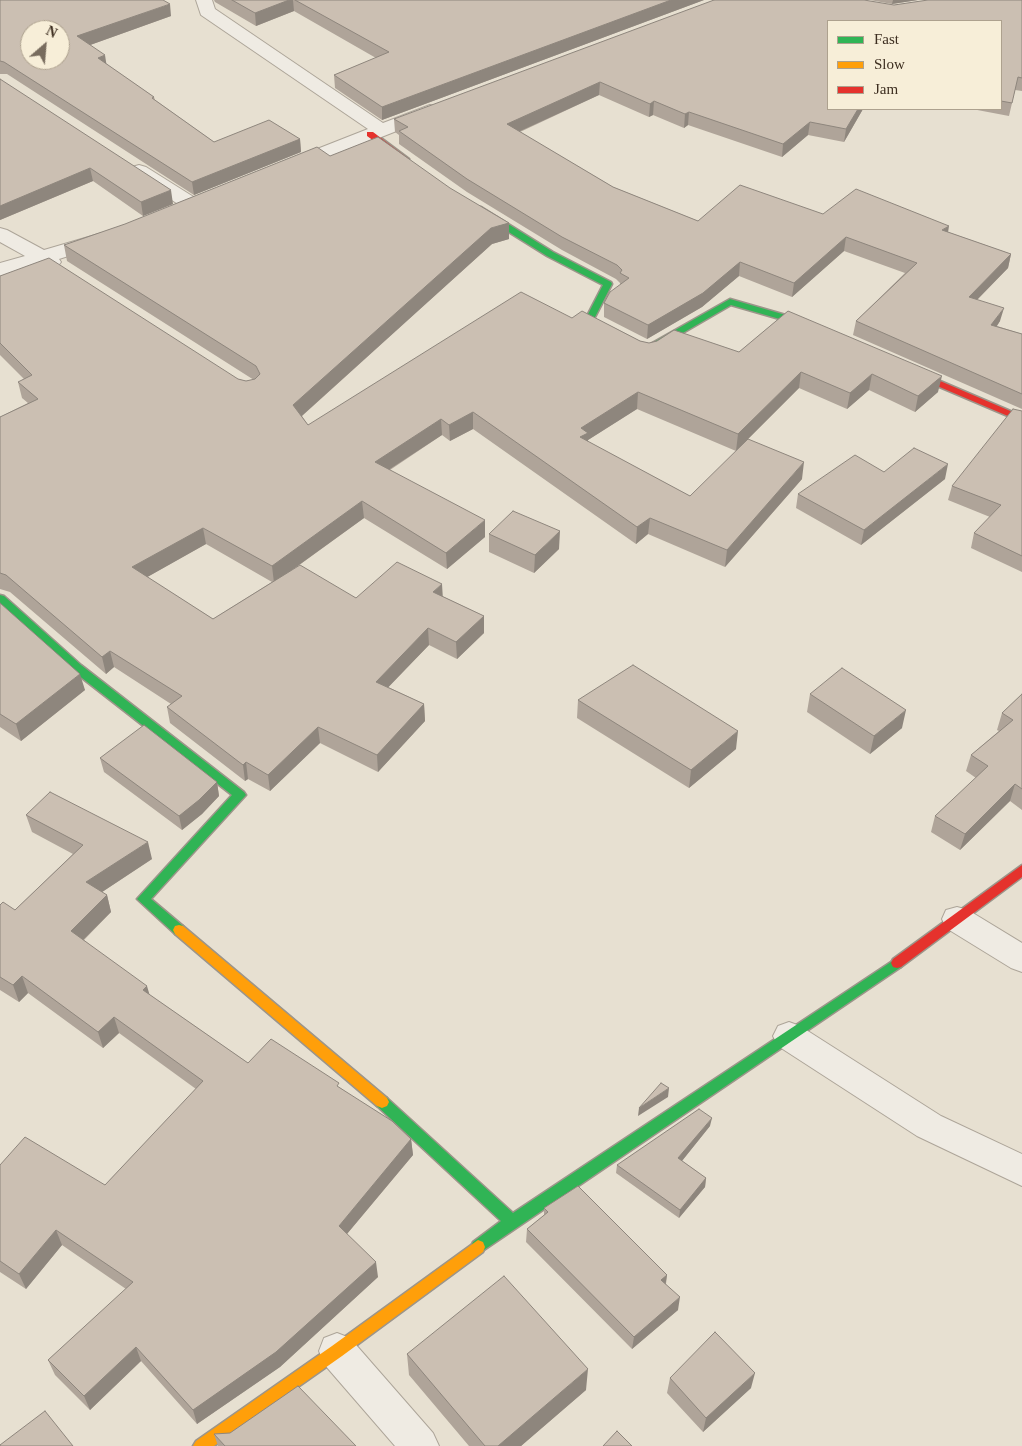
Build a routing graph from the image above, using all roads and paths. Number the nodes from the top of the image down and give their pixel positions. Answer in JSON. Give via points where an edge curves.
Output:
{"nodes":[{"id":1,"x":204,"y":0,"type":"edge"},
{"id":2,"x":446,"y":105,"type":"edge"},
{"id":3,"x":375,"y":132,"type":"junction"},
{"id":4,"x":121,"y":158,"type":"edge"},
{"id":5,"x":413,"y":165,"type":"edge"},
{"id":6,"x":272,"y":174,"type":"edge"},
{"id":7,"x":468,"y":203,"type":"edge"},
{"id":8,"x":175,"y":213,"type":"edge"},
{"id":9,"x":0,"y":234,"type":"edge"},
{"id":10,"x":120,"y":234,"type":"edge"},
{"id":11,"x":43,"y":257,"type":"junction"},
{"id":12,"x":0,"y":270,"type":"edge"},
{"id":13,"x":68,"y":273,"type":"edge"},
{"id":14,"x":826,"y":333,"type":"edge"},
{"id":15,"x":893,"y":364,"type":"edge"},
{"id":16,"x":1022,"y":419,"type":"edge"},
{"id":17,"x":0,"y":599,"type":"edge"},
{"id":18,"x":1022,"y":870,"type":"edge"},
{"id":19,"x":957,"y":919,"type":"junction"},
{"id":20,"x":1022,"y":959,"type":"edge"},
{"id":21,"x":789,"y":1036,"type":"junction"},
{"id":22,"x":1022,"y":1171,"type":"edge"},
{"id":23,"x":512,"y":1222,"type":"junction"},
{"id":24,"x":337,"y":1351,"type":"junction"},
{"id":25,"x":201,"y":1446,"type":"edge"},
{"id":26,"x":420,"y":1446,"type":"edge"}],
"edges":[{"from":1,"to":3,"type":"street","via":[[207,11]]},
{"from":2,"to":3,"type":"street"},
{"from":3,"to":5,"type":"street"},
{"from":3,"to":6,"type":"street"},
{"from":4,"to":8,"type":"street","via":[[202,202]]},
{"from":7,"to":14,"type":"street","via":[[550,254],[608,284],[590,320],[647,350],[730,302]]},
{"from":9,"to":11,"type":"street"},
{"from":10,"to":11,"type":"street"},
{"from":11,"to":12,"type":"street"},
{"from":11,"to":13,"type":"street"},
{"from":15,"to":16,"type":"street"},
{"from":17,"to":23,"type":"street","via":[[77,668],[240,795],[143,899],[370,1090]]},
{"from":18,"to":19,"type":"street"},
{"from":19,"to":20,"type":"street"},
{"from":19,"to":21,"type":"street","via":[[907,957]]},
{"from":21,"to":22,"type":"street","via":[[929,1126]]},
{"from":21,"to":23,"type":"street"},
{"from":23,"to":24,"type":"street"},
{"from":24,"to":25,"type":"street"},
{"from":24,"to":26,"type":"street"}]}
